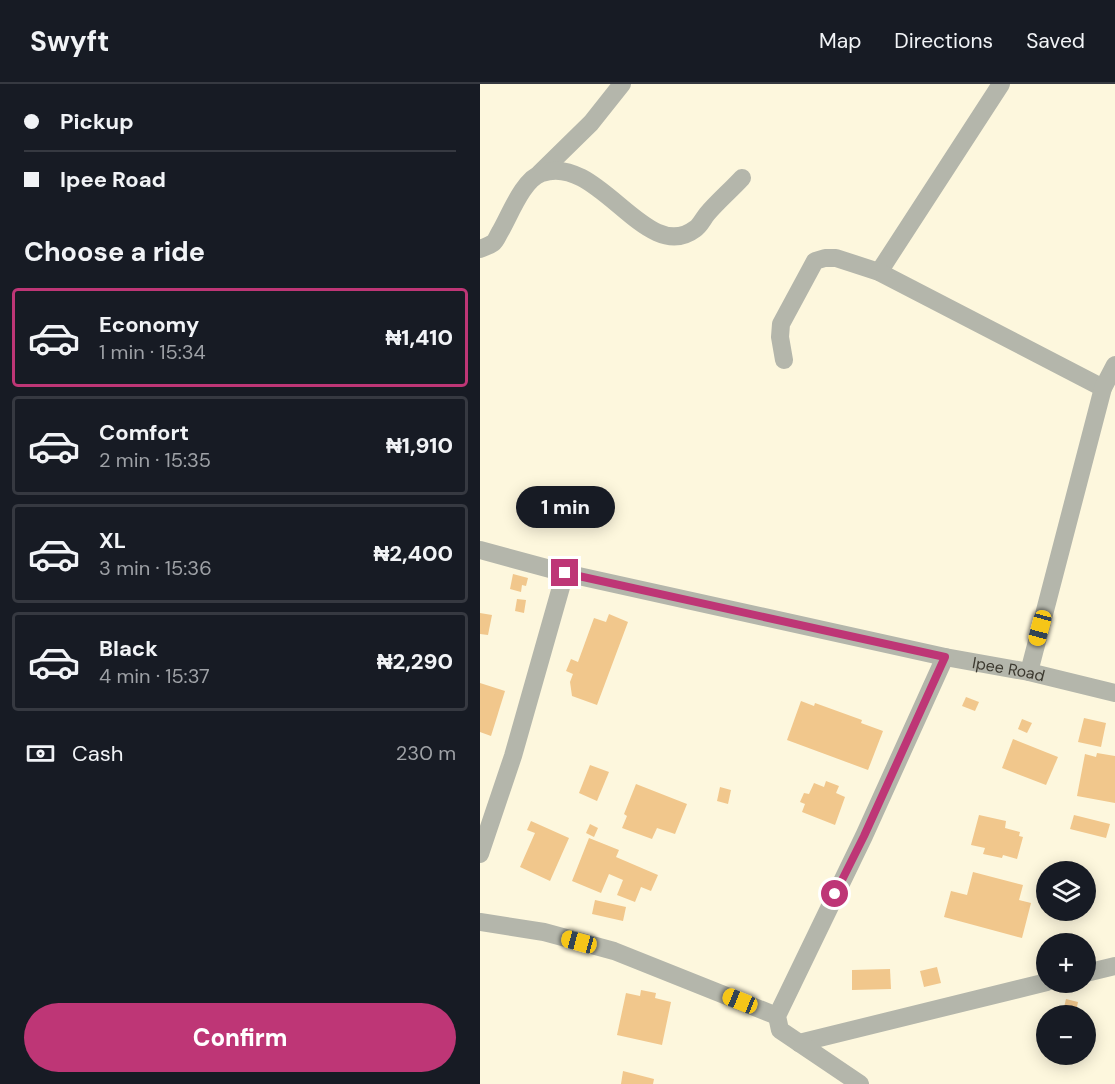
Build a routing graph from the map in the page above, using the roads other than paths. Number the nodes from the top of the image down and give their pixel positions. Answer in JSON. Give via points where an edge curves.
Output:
{"nodes":[{"id":1,"x":622,"y":84,"type":"edge"},
{"id":2,"x":1001,"y":84,"type":"edge"},
{"id":3,"x":540,"y":173,"type":"junction"},
{"id":4,"x":742,"y":178,"type":"dead end"},
{"id":5,"x":480,"y":249,"type":"edge"},
{"id":6,"x":879,"y":272,"type":"junction"},
{"id":7,"x":784,"y":360,"type":"dead end"},
{"id":8,"x":1115,"y":365,"type":"edge"},
{"id":9,"x":1103,"y":387,"type":"junction"},
{"id":10,"x":480,"y":550,"type":"edge"},
{"id":11,"x":565,"y":573,"type":"junction"},
{"id":12,"x":945,"y":657,"type":"junction"},
{"id":13,"x":1029,"y":672,"type":"junction"},
{"id":14,"x":1115,"y":693,"type":"edge"},
{"id":15,"x":480,"y":854,"type":"edge"},
{"id":16,"x":480,"y":922,"type":"edge"},
{"id":17,"x":1115,"y":966,"type":"edge"},
{"id":18,"x":1096,"y":971,"type":"edge"},
{"id":19,"x":1036,"y":984,"type":"edge"},
{"id":20,"x":777,"y":1016,"type":"junction"},
{"id":21,"x":798,"y":1043,"type":"junction"},
{"id":22,"x":860,"y":1084,"type":"edge"}],
"edges":[{"from":1,"to":3,"type":"street","via":[[591,123]]},
{"from":2,"to":6,"type":"street"},
{"from":3,"to":4,"type":"street","via":[[554,170],[579,176],[599,187],[651,230],[679,236],[696,229]]},
{"from":3,"to":5,"type":"street","via":[[529,182],[493,243]]},
{"from":6,"to":7,"type":"street","via":[[836,258],[815,261],[781,324]]},
{"from":6,"to":9,"type":"street"},
{"from":8,"to":9,"type":"street"},
{"from":9,"to":13,"type":"street"},
{"from":10,"to":11,"type":"street","name":"Ipee Road"},
{"from":11,"to":12,"type":"street","name":"Ipee Road"},
{"from":11,"to":15,"type":"street","via":[[513,756]]},
{"from":12,"to":13,"type":"street","name":"Ipee Road"},
{"from":12,"to":20,"type":"street"},
{"from":13,"to":14,"type":"street","name":"Ipee Road"},
{"from":16,"to":20,"type":"street","via":[[544,932],[614,951]]},
{"from":17,"to":18,"type":"street"},
{"from":19,"to":21,"type":"street"},
{"from":20,"to":21,"type":"street","via":[[780,1030]]},
{"from":21,"to":22,"type":"street"}]}
